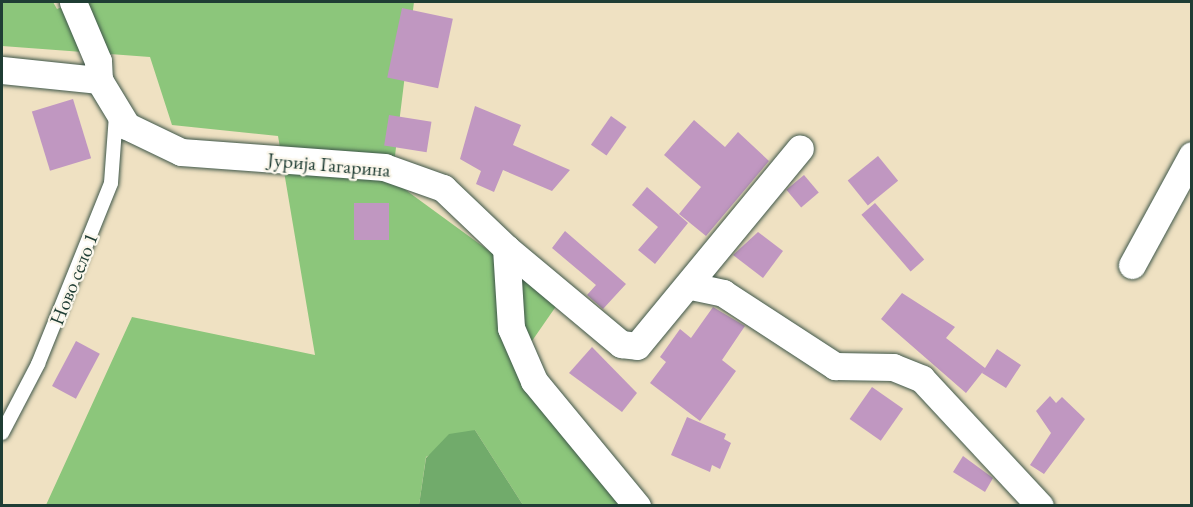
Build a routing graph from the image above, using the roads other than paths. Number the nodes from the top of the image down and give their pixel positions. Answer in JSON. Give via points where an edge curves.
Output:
{"nodes":[{"id":1,"x":73,"y":2,"type":"edge"},
{"id":2,"x":2,"y":70,"type":"edge"},
{"id":3,"x":99,"y":80,"type":"junction"},
{"id":4,"x":116,"y":115,"type":"junction"},
{"id":5,"x":800,"y":148,"type":"dead end"},
{"id":6,"x":1191,"y":155,"type":"edge"},
{"id":7,"x":506,"y":248,"type":"junction"},
{"id":8,"x":1132,"y":265,"type":"dead end"},
{"id":9,"x":691,"y":286,"type":"junction"},
{"id":10,"x":2,"y":433,"type":"edge"},
{"id":11,"x":637,"y":506,"type":"edge"},
{"id":12,"x":1040,"y":506,"type":"edge"}],
"edges":[{"from":1,"to":3,"type":"street","via":[[98,61]]},
{"from":2,"to":3,"type":"street"},
{"from":3,"to":4,"type":"street"},
{"from":4,"to":7,"type":"street","name":"Јурија Гагарина","via":[[181,152],[384,167],[416,174],[469,207]]},
{"from":4,"to":10,"type":"lane","name":"Ново село 1","via":[[111,183],[102,210],[38,364]]},
{"from":5,"to":9,"type":"street","name":"Јурија Гагарина"},
{"from":6,"to":8,"type":"street"},
{"from":7,"to":9,"type":"street","name":"Јурија Гагарина","via":[[606,333],[630,346],[642,342]]},
{"from":7,"to":11,"type":"street","via":[[507,307],[516,347],[534,381]]},
{"from":9,"to":12,"type":"street","via":[[723,293],[835,366],[893,367],[922,379]]}]}
